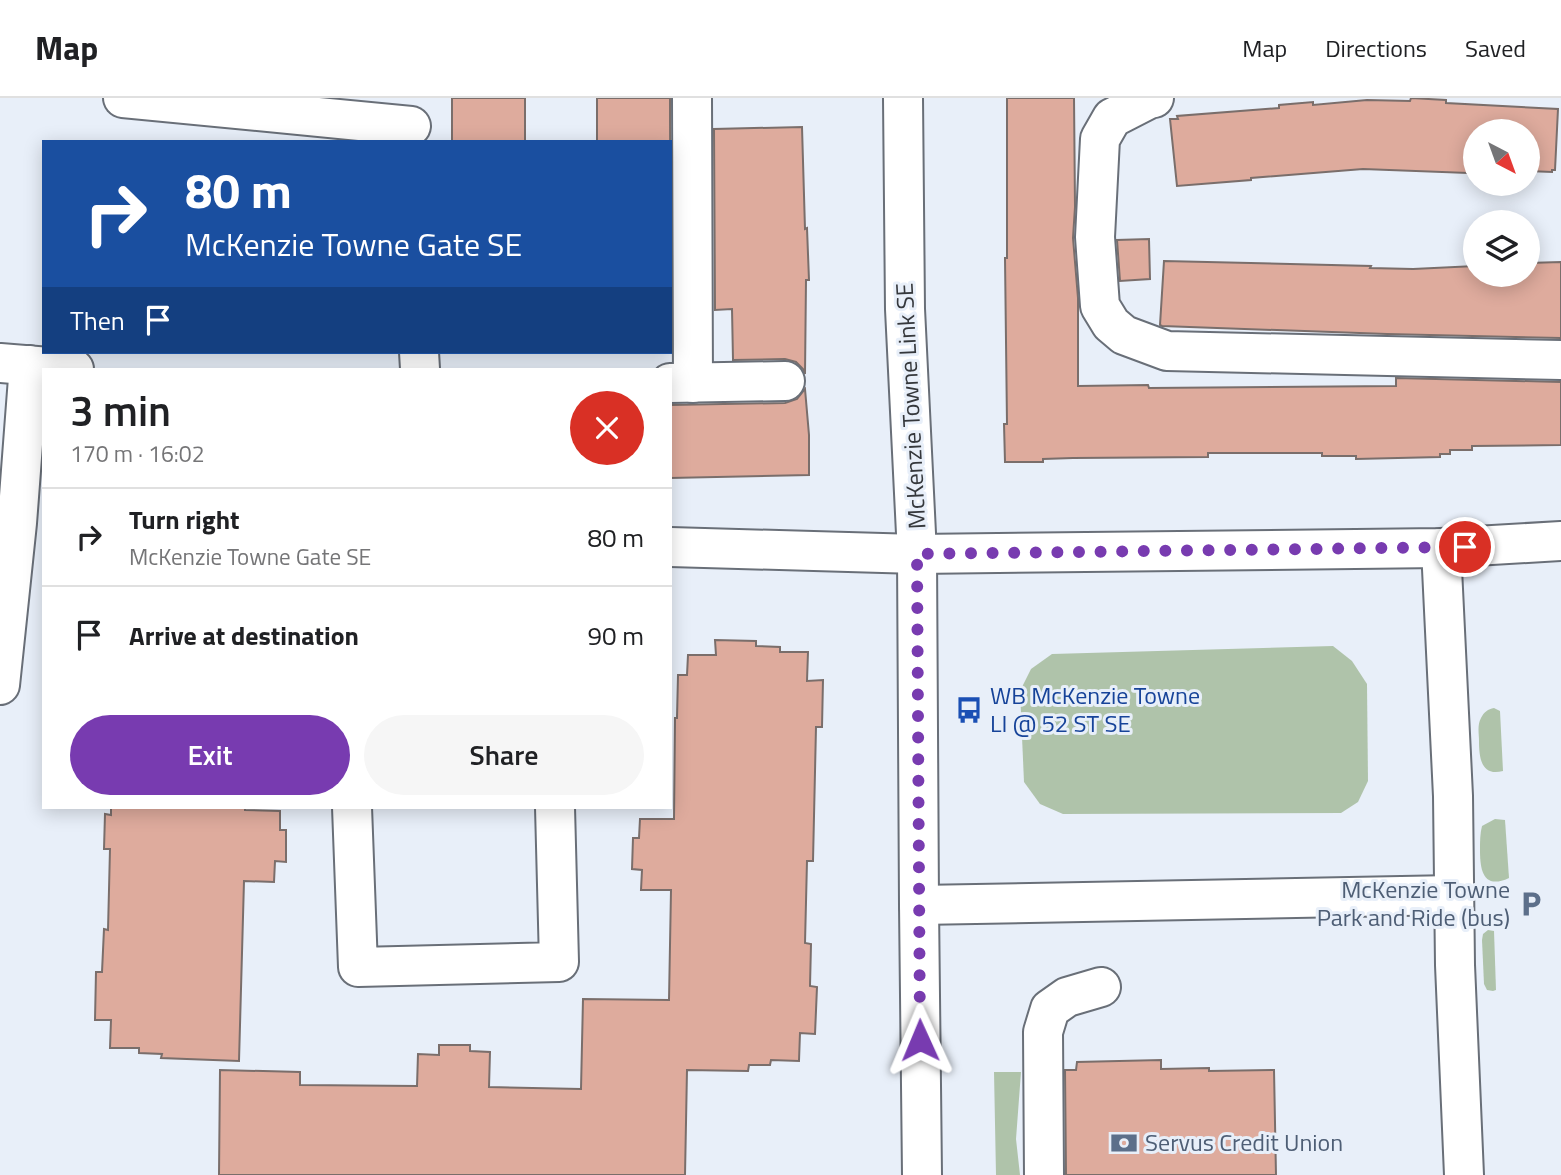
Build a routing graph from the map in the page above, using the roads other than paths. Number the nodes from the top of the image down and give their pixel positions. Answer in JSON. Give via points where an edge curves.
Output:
{"nodes":[{"id":1,"x":122,"y":98,"type":"edge"},
{"id":2,"x":692,"y":98,"type":"edge"},
{"id":3,"x":903,"y":98,"type":"edge"},
{"id":4,"x":1154,"y":98,"type":"edge"},
{"id":5,"x":411,"y":122,"type":"edge"},
{"id":6,"x":1561,"y":360,"type":"edge"},
{"id":7,"x":14,"y":364,"type":"edge"},
{"id":8,"x":62,"y":368,"type":"edge"},
{"id":9,"x":785,"y":381,"type":"dead end"},
{"id":10,"x":682,"y":383,"type":"edge"},
{"id":11,"x":20,"y":523,"type":"edge"},
{"id":12,"x":1561,"y":541,"type":"edge"},
{"id":13,"x":672,"y":547,"type":"edge"},
{"id":14,"x":1441,"y":548,"type":"junction"},
{"id":15,"x":917,"y":554,"type":"junction"},
{"id":16,"x":0,"y":685,"type":"edge"},
{"id":17,"x":352,"y":809,"type":"edge"},
{"id":18,"x":555,"y":809,"type":"edge"},
{"id":19,"x":1454,"y":895,"type":"junction"},
{"id":20,"x":919,"y":905,"type":"junction"},
{"id":21,"x":1101,"y":987,"type":"dead end"},
{"id":22,"x":922,"y":1175,"type":"edge"},
{"id":23,"x":1044,"y":1175,"type":"edge"},
{"id":24,"x":1464,"y":1175,"type":"edge"}],
"edges":[{"from":1,"to":5,"type":"street"},
{"from":2,"to":10,"type":"street"},
{"from":3,"to":15,"type":"street","name":"McKenzie Towne Link SE","via":[[905,309]]},
{"from":4,"to":6,"type":"street","via":[[1112,118],[1100,139],[1095,237],[1100,306],[1124,335],[1167,351]]},
{"from":7,"to":8,"type":"street"},
{"from":7,"to":11,"type":"street"},
{"from":9,"to":10,"type":"street"},
{"from":11,"to":16,"type":"street"},
{"from":12,"to":14,"type":"street"},
{"from":13,"to":15,"type":"street"},
{"from":14,"to":15,"type":"street"},
{"from":14,"to":19,"type":"street"},
{"from":15,"to":20,"type":"street","name":"McKenzie Towne Link SE"},
{"from":17,"to":18,"type":"street","via":[[358,967],[559,962]]},
{"from":19,"to":20,"type":"street"},
{"from":19,"to":24,"type":"street"},
{"from":20,"to":22,"type":"street","name":"McKenzie Towne Link SE"},
{"from":21,"to":23,"type":"street","via":[[1067,997],[1050,1009],[1043,1032]]}]}
